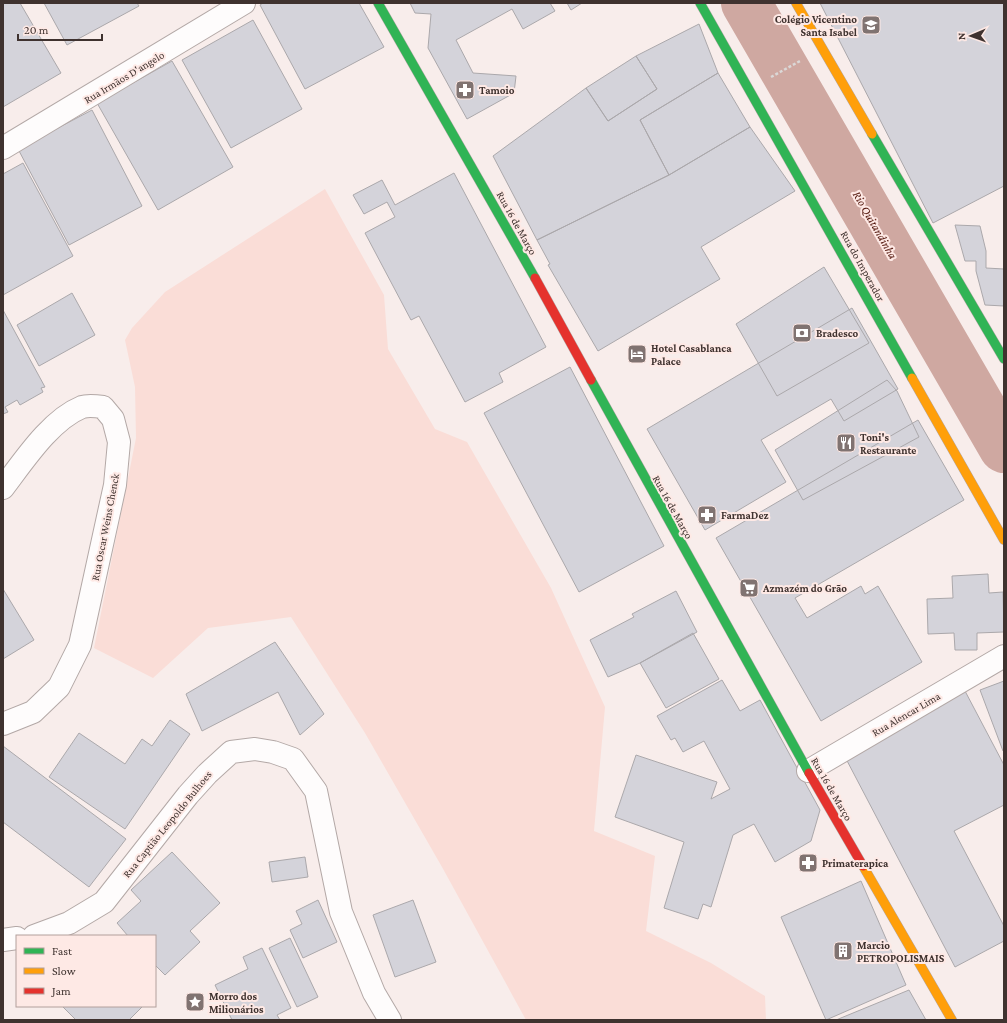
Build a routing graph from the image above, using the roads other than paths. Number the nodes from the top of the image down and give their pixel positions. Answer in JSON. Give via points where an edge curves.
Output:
{"nodes":[{"id":1,"x":244,"y":3,"type":"edge"},
{"id":2,"x":378,"y":3,"type":"edge"},
{"id":3,"x":700,"y":3,"type":"edge"},
{"id":4,"x":796,"y":3,"type":"edge"},
{"id":5,"x":3,"y":148,"type":"edge"},
{"id":6,"x":1004,"y":359,"type":"edge"},
{"id":7,"x":3,"y":488,"type":"edge"},
{"id":8,"x":1004,"y":540,"type":"edge"},
{"id":9,"x":1004,"y":656,"type":"edge"},
{"id":10,"x":3,"y":724,"type":"edge"},
{"id":11,"x":808,"y":771,"type":"junction"},
{"id":12,"x":37,"y":935,"type":"edge"},
{"id":13,"x":16,"y":938,"type":"edge"},
{"id":14,"x":3,"y":940,"type":"edge"},
{"id":15,"x":390,"y":1020,"type":"edge"},
{"id":16,"x":952,"y":1020,"type":"edge"}],
"edges":[{"from":1,"to":5,"type":"street","name":"Rua Irmãos D'angelo"},
{"from":2,"to":11,"type":"street","name":"Rua 16 de Março","via":[[481,182]]},
{"from":3,"to":8,"type":"street","name":"Rua do Imperador"},
{"from":4,"to":6,"type":"street"},
{"from":7,"to":10,"type":"street","name":"Rua Oscar Weins Chenck","via":[[34,448],[63,418],[82,407],[93,406],[103,407],[113,419],[119,442],[115,485],[80,645],[59,687],[33,712]]},
{"from":9,"to":11,"type":"street","name":"Rua Alencar Lima"},
{"from":11,"to":16,"type":"street","name":"Rua 16 de Março"},
{"from":12,"to":15,"type":"street","name":"Rua Captião Leopoldo Bulhoes","via":[[69,923],[104,902],[188,795],[231,752],[255,749],[273,752],[294,759],[316,791],[340,912],[374,993]]},
{"from":13,"to":14,"type":"street"}]}
